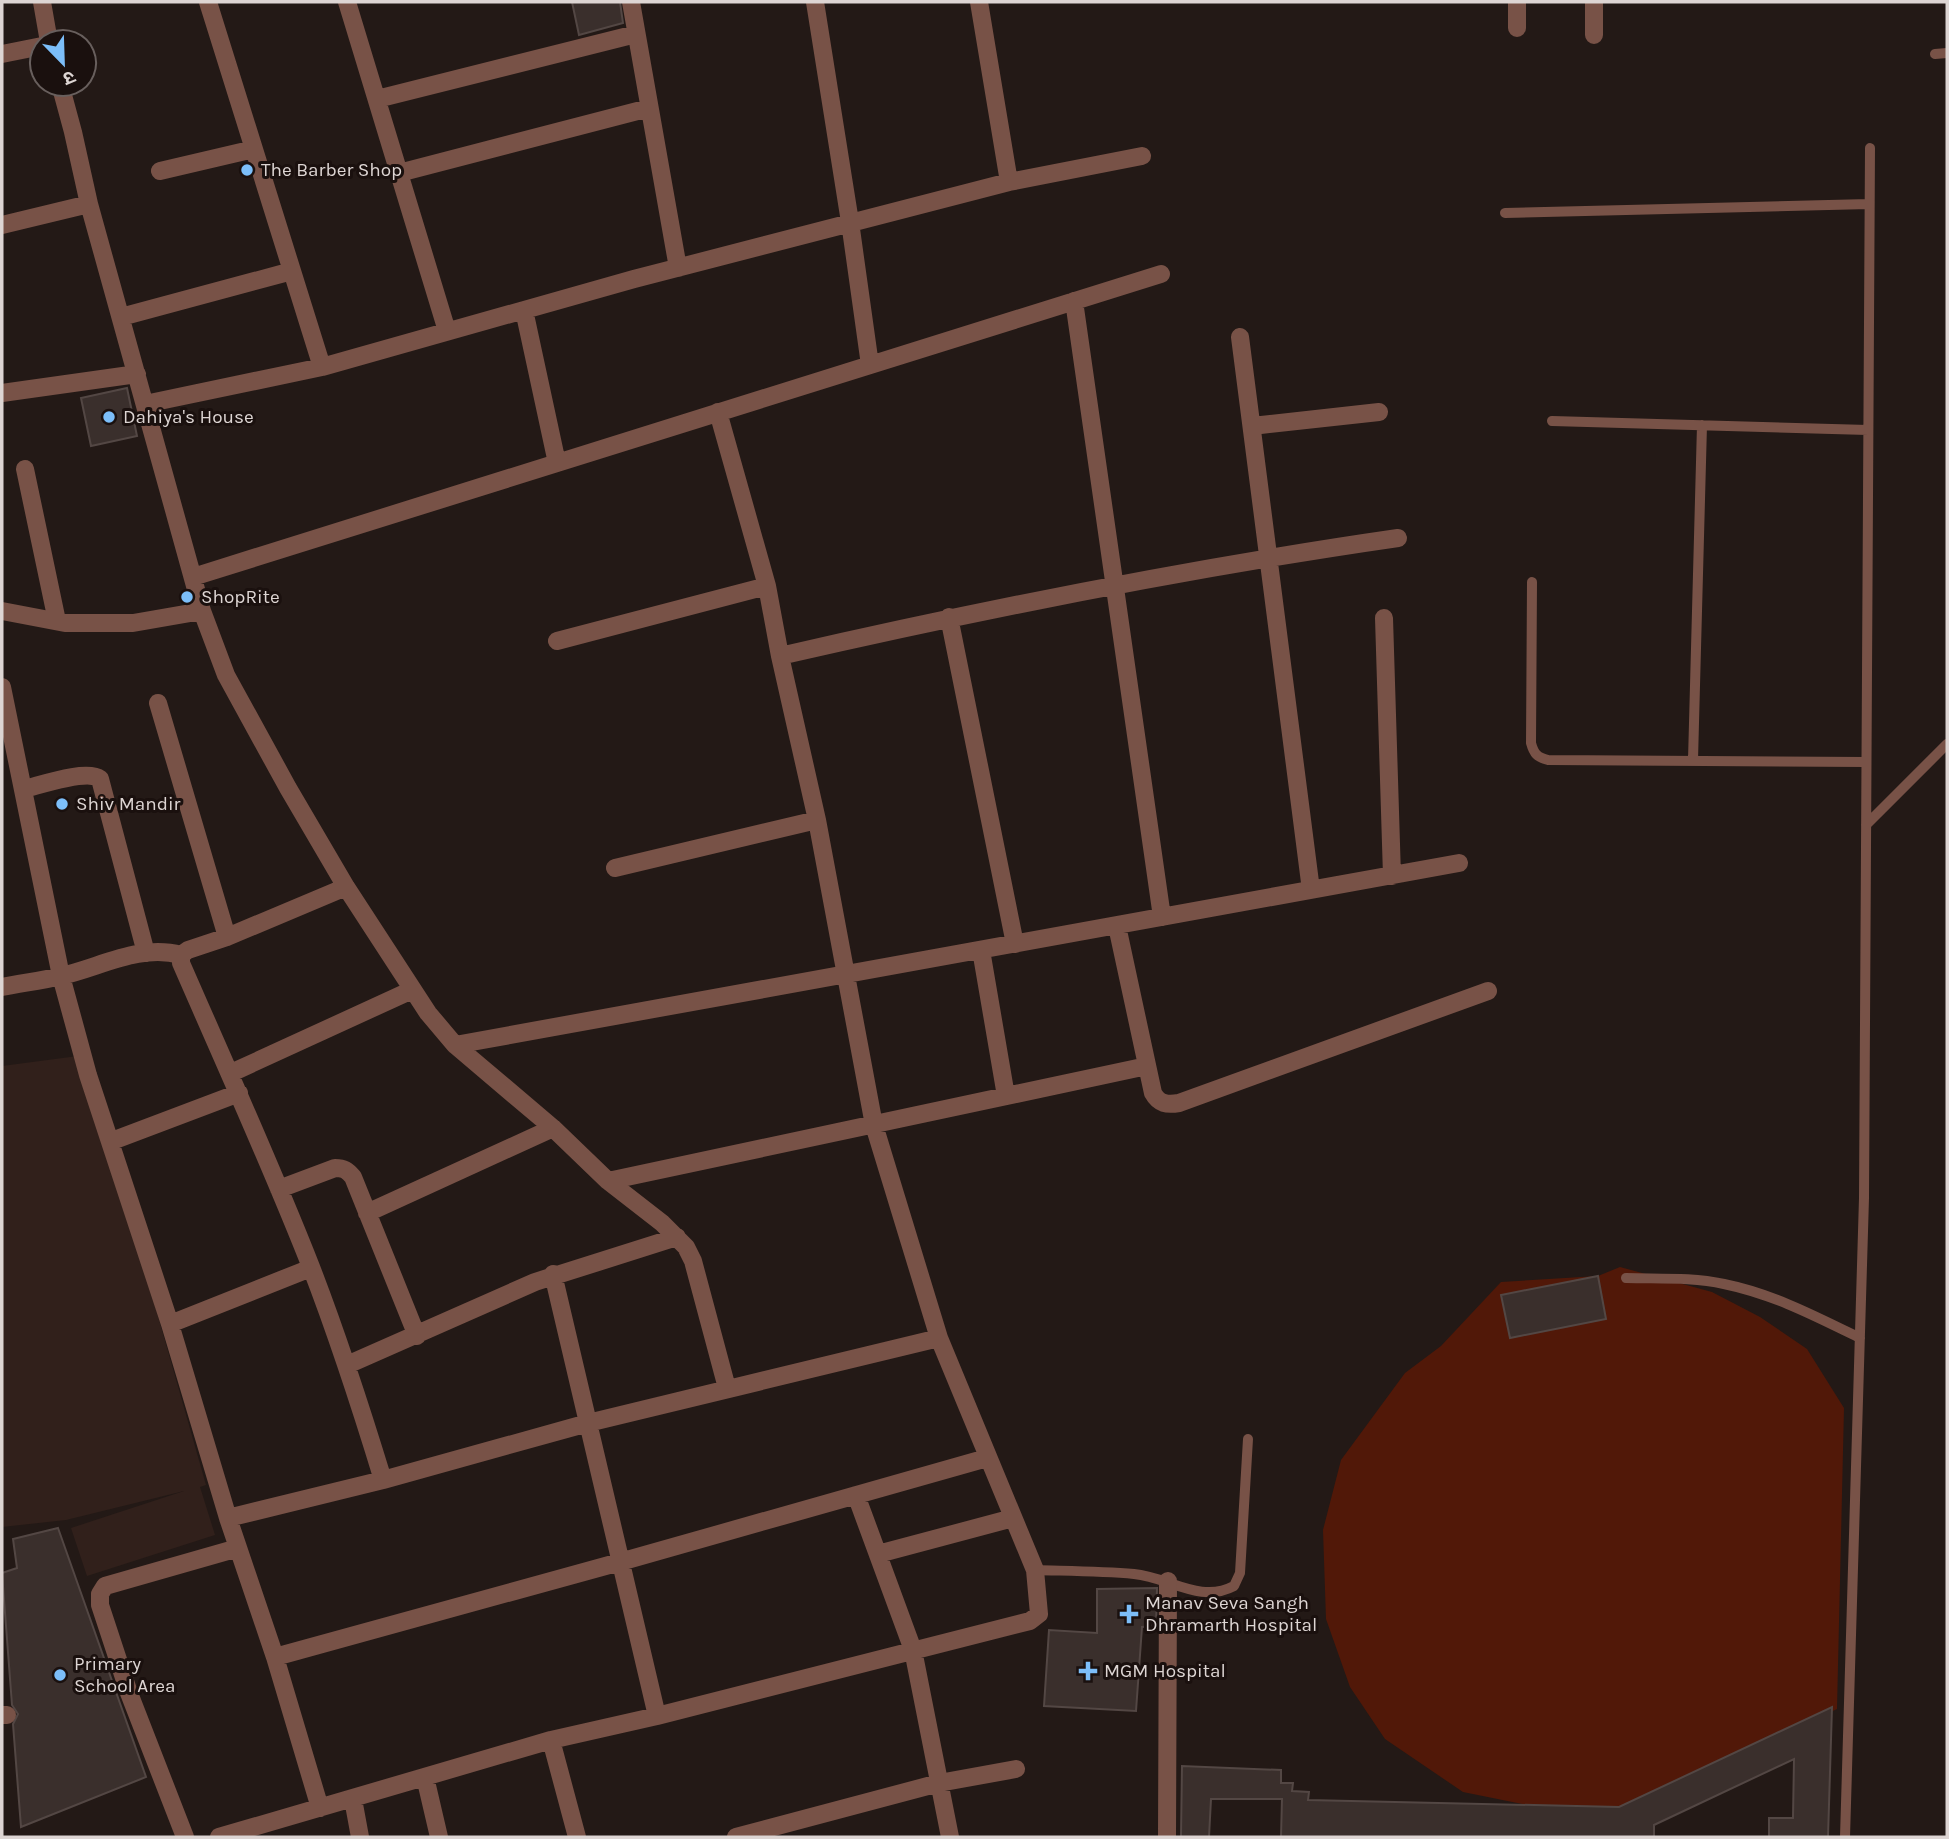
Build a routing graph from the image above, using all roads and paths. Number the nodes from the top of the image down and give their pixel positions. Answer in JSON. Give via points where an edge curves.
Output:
{"nodes":[{"id":1,"x":45,"y":2,"type":"edge"},
{"id":2,"x":208,"y":2,"type":"edge"},
{"id":3,"x":347,"y":2,"type":"edge"},
{"id":4,"x":631,"y":2,"type":"edge"},
{"id":5,"x":815,"y":2,"type":"edge"},
{"id":6,"x":979,"y":2,"type":"edge"},
{"id":7,"x":1517,"y":2,"type":"edge"},
{"id":8,"x":1594,"y":2,"type":"edge"},
{"id":9,"x":48,"y":28,"type":"edge"},
{"id":10,"x":1517,"y":28,"type":"dead end"},
{"id":11,"x":636,"y":34,"type":"junction"},
{"id":12,"x":1594,"y":35,"type":"dead end"},
{"id":13,"x":28,"y":49,"type":"edge"},
{"id":14,"x":1947,"y":53,"type":"edge"},
{"id":15,"x":2,"y":54,"type":"edge"},
{"id":16,"x":1935,"y":54,"type":"dead end"},
{"id":17,"x":64,"y":98,"type":"edge"},
{"id":18,"x":377,"y":99,"type":"junction"},
{"id":19,"x":649,"y":107,"type":"junction"},
{"id":20,"x":1870,"y":148,"type":"dead end"},
{"id":21,"x":254,"y":149,"type":"junction"},
{"id":22,"x":1142,"y":156,"type":"dead end"},
{"id":23,"x":160,"y":171,"type":"dead end"},
{"id":24,"x":399,"y":173,"type":"junction"},
{"id":25,"x":1009,"y":183,"type":"junction"},
{"id":26,"x":89,"y":204,"type":"junction"},
{"id":27,"x":1870,"y":204,"type":"junction"},
{"id":28,"x":1505,"y":213,"type":"dead end"},
{"id":29,"x":850,"y":222,"type":"junction"},
{"id":30,"x":2,"y":225,"type":"edge"},
{"id":31,"x":678,"y":268,"type":"junction"},
{"id":32,"x":292,"y":271,"type":"junction"},
{"id":33,"x":1161,"y":274,"type":"dead end"},
{"id":34,"x":1074,"y":301,"type":"junction"},
{"id":35,"x":524,"y":310,"type":"junction"},
{"id":36,"x":121,"y":317,"type":"junction"},
{"id":37,"x":447,"y":331,"type":"junction"},
{"id":38,"x":1240,"y":337,"type":"dead end"},
{"id":39,"x":870,"y":365,"type":"junction"},
{"id":40,"x":322,"y":367,"type":"junction"},
{"id":41,"x":137,"y":374,"type":"junction"},
{"id":42,"x":2,"y":393,"type":"edge"},
{"id":43,"x":145,"y":404,"type":"junction"},
{"id":44,"x":718,"y":412,"type":"junction"},
{"id":45,"x":1379,"y":412,"type":"dead end"},
{"id":46,"x":1552,"y":421,"type":"dead end"},
{"id":47,"x":1702,"y":425,"type":"junction"},
{"id":48,"x":1252,"y":426,"type":"junction"},
{"id":49,"x":1868,"y":430,"type":"junction"},
{"id":50,"x":557,"y":463,"type":"junction"},
{"id":51,"x":25,"y":468,"type":"dead end"},
{"id":52,"x":1398,"y":538,"type":"dead end"},
{"id":53,"x":1270,"y":556,"type":"junction"},
{"id":54,"x":192,"y":577,"type":"junction"},
{"id":55,"x":1532,"y":582,"type":"dead end"},
{"id":56,"x":767,"y":586,"type":"junction"},
{"id":57,"x":1114,"y":586,"type":"junction"},
{"id":58,"x":2,"y":611,"type":"edge"},
{"id":59,"x":202,"y":611,"type":"junction"},
{"id":60,"x":949,"y":617,"type":"junction"},
{"id":61,"x":1384,"y":618,"type":"dead end"},
{"id":62,"x":57,"y":621,"type":"junction"},
{"id":63,"x":557,"y":641,"type":"dead end"},
{"id":64,"x":780,"y":656,"type":"junction"},
{"id":65,"x":2,"y":687,"type":"edge"},
{"id":66,"x":158,"y":703,"type":"dead end"},
{"id":67,"x":6,"y":718,"type":"edge"},
{"id":68,"x":1947,"y":744,"type":"edge"},
{"id":69,"x":1693,"y":760,"type":"junction"},
{"id":70,"x":1866,"y":762,"type":"junction"},
{"id":71,"x":24,"y":789,"type":"junction"},
{"id":72,"x":817,"y":820,"type":"junction"},
{"id":73,"x":1866,"y":825,"type":"junction"},
{"id":74,"x":1460,"y":863,"type":"dead end"},
{"id":75,"x":615,"y":868,"type":"dead end"},
{"id":76,"x":1392,"y":876,"type":"junction"},
{"id":77,"x":346,"y":887,"type":"junction"},
{"id":78,"x":1311,"y":890,"type":"junction"},
{"id":79,"x":1162,"y":917,"type":"junction"},
{"id":80,"x":1116,"y":926,"type":"junction"},
{"id":81,"x":227,"y":937,"type":"junction"},
{"id":82,"x":1015,"y":944,"type":"junction"},
{"id":83,"x":981,"y":950,"type":"junction"},
{"id":84,"x":146,"y":953,"type":"junction"},
{"id":85,"x":181,"y":956,"type":"junction"},
{"id":86,"x":847,"y":974,"type":"junction"},
{"id":87,"x":61,"y":976,"type":"junction"},
{"id":88,"x":2,"y":987,"type":"edge"},
{"id":89,"x":412,"y":990,"type":"junction"},
{"id":90,"x":1488,"y":991,"type":"dead end"},
{"id":91,"x":455,"y":1045,"type":"junction"},
{"id":92,"x":1147,"y":1066,"type":"junction"},
{"id":93,"x":231,"y":1073,"type":"junction"},
{"id":94,"x":239,"y":1093,"type":"junction"},
{"id":95,"x":1006,"y":1096,"type":"junction"},
{"id":96,"x":874,"y":1125,"type":"junction"},
{"id":97,"x":553,"y":1128,"type":"junction"},
{"id":98,"x":112,"y":1141,"type":"junction"},
{"id":99,"x":608,"y":1181,"type":"junction"},
{"id":100,"x":279,"y":1189,"type":"junction"},
{"id":101,"x":367,"y":1213,"type":"junction"},
{"id":102,"x":677,"y":1237,"type":"junction"},
{"id":103,"x":311,"y":1268,"type":"junction"},
{"id":104,"x":553,"y":1275,"type":"junction"},
{"id":105,"x":1626,"y":1278,"type":"dead end"},
{"id":106,"x":170,"y":1324,"type":"junction"},
{"id":107,"x":417,"y":1336,"type":"junction"},
{"id":108,"x":939,"y":1338,"type":"junction"},
{"id":109,"x":1860,"y":1338,"type":"junction"},
{"id":110,"x":347,"y":1365,"type":"junction"},
{"id":111,"x":727,"y":1388,"type":"junction"},
{"id":112,"x":588,"y":1423,"type":"junction"},
{"id":113,"x":1248,"y":1438,"type":"dead end"},
{"id":114,"x":988,"y":1458,"type":"junction"},
{"id":115,"x":383,"y":1479,"type":"junction"},
{"id":116,"x":856,"y":1495,"type":"junction"},
{"id":117,"x":228,"y":1518,"type":"junction"},
{"id":118,"x":1013,"y":1518,"type":"junction"},
{"id":119,"x":239,"y":1548,"type":"junction"},
{"id":120,"x":877,"y":1554,"type":"junction"},
{"id":121,"x":620,"y":1562,"type":"junction"},
{"id":122,"x":1035,"y":1570,"type":"junction"},
{"id":123,"x":1168,"y":1581,"type":"junction"},
{"id":124,"x":913,"y":1650,"type":"junction"},
{"id":125,"x":275,"y":1657,"type":"junction"},
{"id":126,"x":657,"y":1716,"type":"junction"},
{"id":127,"x":551,"y":1740,"type":"junction"},
{"id":128,"x":1016,"y":1769,"type":"dead end"},
{"id":129,"x":425,"y":1777,"type":"junction"},
{"id":130,"x":939,"y":1783,"type":"junction"},
{"id":131,"x":353,"y":1799,"type":"junction"},
{"id":132,"x":320,"y":1808,"type":"junction"},
{"id":133,"x":755,"y":1835,"type":"edge"},
{"id":134,"x":185,"y":1837,"type":"edge"},
{"id":135,"x":219,"y":1837,"type":"edge"},
{"id":136,"x":360,"y":1837,"type":"edge"},
{"id":137,"x":439,"y":1837,"type":"edge"},
{"id":138,"x":577,"y":1837,"type":"edge"},
{"id":139,"x":736,"y":1837,"type":"edge"},
{"id":140,"x":950,"y":1837,"type":"edge"},
{"id":141,"x":1167,"y":1837,"type":"edge"},
{"id":142,"x":1844,"y":1837,"type":"edge"}],
"edges":[{"from":1,"to":9,"type":"street"},
{"from":2,"to":21,"type":"street"},
{"from":3,"to":18,"type":"street"},
{"from":4,"to":11,"type":"street"},
{"from":5,"to":29,"type":"street"},
{"from":6,"to":25,"type":"street"},
{"from":7,"to":10,"type":"street"},
{"from":8,"to":12,"type":"street"},
{"from":11,"to":18,"type":"street"},
{"from":11,"to":19,"type":"street"},
{"from":13,"to":15,"type":"street"},
{"from":14,"to":16,"type":"lane"},
{"from":17,"to":26,"type":"street"},
{"from":18,"to":24,"type":"street"},
{"from":19,"to":24,"type":"street"},
{"from":19,"to":31,"type":"street"},
{"from":20,"to":27,"type":"lane"},
{"from":21,"to":23,"type":"street"},
{"from":21,"to":32,"type":"street"},
{"from":22,"to":25,"type":"street"},
{"from":24,"to":37,"type":"street"},
{"from":25,"to":29,"type":"street"},
{"from":26,"to":30,"type":"street"},
{"from":26,"to":36,"type":"street"},
{"from":27,"to":28,"type":"lane"},
{"from":27,"to":49,"type":"lane"},
{"from":29,"to":31,"type":"street"},
{"from":29,"to":39,"type":"street"},
{"from":31,"to":35,"type":"street"},
{"from":32,"to":36,"type":"street"},
{"from":32,"to":40,"type":"street"},
{"from":33,"to":34,"type":"street"},
{"from":34,"to":39,"type":"street"},
{"from":34,"to":57,"type":"street"},
{"from":35,"to":37,"type":"street"},
{"from":35,"to":50,"type":"street"},
{"from":36,"to":41,"type":"street"},
{"from":37,"to":40,"type":"street"},
{"from":38,"to":48,"type":"street"},
{"from":39,"to":44,"type":"street"},
{"from":40,"to":43,"type":"street"},
{"from":41,"to":42,"type":"street"},
{"from":41,"to":43,"type":"street"},
{"from":43,"to":54,"type":"street"},
{"from":44,"to":50,"type":"street"},
{"from":44,"to":56,"type":"street"},
{"from":45,"to":48,"type":"street"},
{"from":46,"to":47,"type":"lane"},
{"from":47,"to":49,"type":"lane"},
{"from":47,"to":69,"type":"lane"},
{"from":48,"to":53,"type":"street"},
{"from":49,"to":70,"type":"lane"},
{"from":50,"to":54,"type":"street"},
{"from":51,"to":62,"type":"street"},
{"from":52,"to":53,"type":"street"},
{"from":53,"to":57,"type":"street"},
{"from":53,"to":78,"type":"street"},
{"from":54,"to":59,"type":"street"},
{"from":55,"to":69,"type":"lane","via":[[1531,743],[1538,757]]},
{"from":56,"to":63,"type":"street"},
{"from":56,"to":64,"type":"street"},
{"from":57,"to":60,"type":"street"},
{"from":57,"to":79,"type":"street"},
{"from":58,"to":62,"type":"street"},
{"from":59,"to":62,"type":"street","via":[[133,623]]},
{"from":59,"to":77,"type":"street","via":[[226,675]]},
{"from":60,"to":64,"type":"street"},
{"from":60,"to":82,"type":"street"},
{"from":61,"to":76,"type":"street"},
{"from":64,"to":72,"type":"street"},
{"from":65,"to":67,"type":"street"},
{"from":66,"to":81,"type":"street"},
{"from":67,"to":71,"type":"street"},
{"from":68,"to":73,"type":"lane"},
{"from":69,"to":70,"type":"lane"},
{"from":70,"to":73,"type":"lane"},
{"from":71,"to":84,"type":"street","via":[[84,775],[100,779]]},
{"from":71,"to":87,"type":"street"},
{"from":72,"to":75,"type":"street"},
{"from":72,"to":86,"type":"street"},
{"from":73,"to":109,"type":"lane"},
{"from":74,"to":76,"type":"street"},
{"from":76,"to":78,"type":"street"},
{"from":77,"to":81,"type":"street"},
{"from":77,"to":89,"type":"street"},
{"from":78,"to":79,"type":"street"},
{"from":79,"to":80,"type":"street"},
{"from":80,"to":82,"type":"street"},
{"from":80,"to":92,"type":"street"},
{"from":81,"to":85,"type":"street"},
{"from":82,"to":83,"type":"street"},
{"from":83,"to":86,"type":"street"},
{"from":83,"to":95,"type":"street"},
{"from":84,"to":85,"type":"street","via":[[164,951]]},
{"from":84,"to":87,"type":"street"},
{"from":85,"to":93,"type":"street"},
{"from":86,"to":91,"type":"street"},
{"from":86,"to":96,"type":"street"},
{"from":87,"to":88,"type":"street"},
{"from":87,"to":98,"type":"street"},
{"from":89,"to":91,"type":"street"},
{"from":89,"to":93,"type":"street"},
{"from":90,"to":92,"type":"street","via":[[1179,1103],[1157,1101]]},
{"from":91,"to":97,"type":"street"},
{"from":92,"to":95,"type":"street"},
{"from":93,"to":94,"type":"street"},
{"from":94,"to":98,"type":"street"},
{"from":94,"to":100,"type":"street"},
{"from":95,"to":96,"type":"street"},
{"from":96,"to":99,"type":"street"},
{"from":96,"to":108,"type":"street"},
{"from":97,"to":99,"type":"street"},
{"from":97,"to":101,"type":"street"},
{"from":98,"to":106,"type":"street"},
{"from":99,"to":102,"type":"street"},
{"from":100,"to":101,"type":"street","via":[[343,1168],[353,1177]]},
{"from":100,"to":103,"type":"street"},
{"from":101,"to":107,"type":"street"},
{"from":102,"to":104,"type":"street"},
{"from":102,"to":111,"type":"street","via":[[693,1261]]},
{"from":103,"to":106,"type":"street"},
{"from":103,"to":110,"type":"street"},
{"from":104,"to":107,"type":"street"},
{"from":104,"to":112,"type":"street"},
{"from":105,"to":109,"type":"lane","via":[[1689,1279],[1755,1291]]},
{"from":106,"to":117,"type":"street"},
{"from":107,"to":110,"type":"street"},
{"from":108,"to":111,"type":"street"},
{"from":108,"to":114,"type":"street"},
{"from":109,"to":142,"type":"lane"},
{"from":110,"to":115,"type":"street"},
{"from":111,"to":112,"type":"street"},
{"from":112,"to":115,"type":"street"},
{"from":112,"to":121,"type":"street"},
{"from":113,"to":123,"type":"lane","via":[[1238,1580],[1218,1592],[1191,1591]]},
{"from":114,"to":116,"type":"street"},
{"from":114,"to":118,"type":"street"},
{"from":115,"to":117,"type":"street"},
{"from":116,"to":120,"type":"street"},
{"from":116,"to":121,"type":"street"},
{"from":117,"to":119,"type":"street"},
{"from":118,"to":120,"type":"street"},
{"from":118,"to":122,"type":"street"},
{"from":119,"to":125,"type":"street"},
{"from":119,"to":134,"type":"street","via":[[105,1586],[99,1597],[129,1693]]},
{"from":120,"to":124,"type":"street"},
{"from":121,"to":125,"type":"street"},
{"from":121,"to":126,"type":"street"},
{"from":122,"to":123,"type":"lane","via":[[1135,1574]]},
{"from":122,"to":124,"type":"street","via":[[1040,1609],[1036,1618]]},
{"from":123,"to":141,"type":"street"},
{"from":124,"to":126,"type":"street"},
{"from":124,"to":130,"type":"street"},
{"from":125,"to":132,"type":"street"},
{"from":126,"to":127,"type":"street"},
{"from":127,"to":129,"type":"street"},
{"from":127,"to":138,"type":"street"},
{"from":128,"to":130,"type":"street"},
{"from":129,"to":131,"type":"street"},
{"from":129,"to":137,"type":"street"},
{"from":130,"to":133,"type":"street"},
{"from":130,"to":140,"type":"street"},
{"from":131,"to":132,"type":"street"},
{"from":131,"to":136,"type":"street"},
{"from":132,"to":135,"type":"street"},
{"from":133,"to":139,"type":"street"}]}
